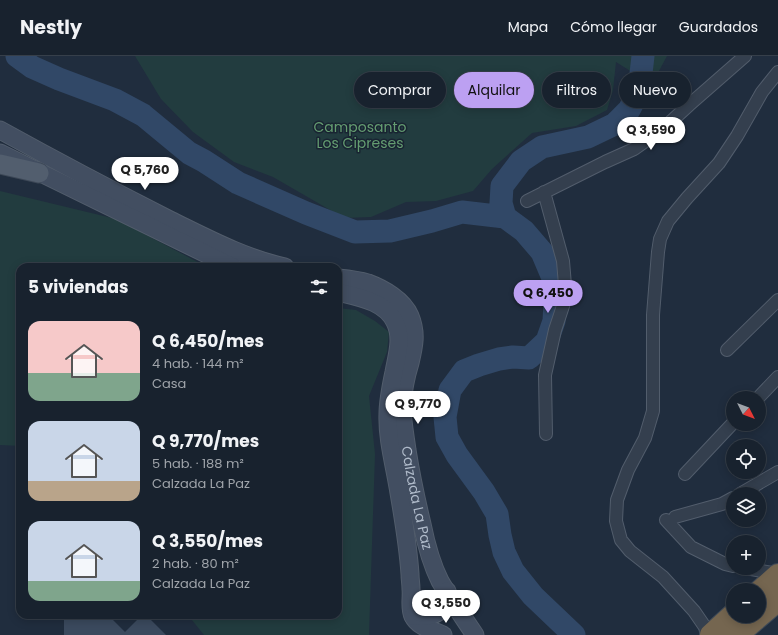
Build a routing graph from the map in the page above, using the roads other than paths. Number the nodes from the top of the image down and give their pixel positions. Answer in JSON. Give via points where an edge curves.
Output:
{"nodes":[{"id":1,"x":745,"y":56,"type":"edge"},
{"id":2,"x":778,"y":72,"type":"edge"},
{"id":3,"x":0,"y":130,"type":"edge"},
{"id":4,"x":0,"y":153,"type":"edge"},
{"id":5,"x":0,"y":164,"type":"edge"},
{"id":6,"x":39,"y":173,"type":"junction"},
{"id":7,"x":544,"y":192,"type":"junction"},
{"id":8,"x":527,"y":201,"type":"dead end"},
{"id":9,"x":223,"y":263,"type":"edge"},
{"id":10,"x":272,"y":263,"type":"edge"},
{"id":11,"x":342,"y":279,"type":"edge"},
{"id":12,"x":342,"y":293,"type":"edge"},
{"id":13,"x":778,"y":300,"type":"edge"},
{"id":14,"x":727,"y":350,"type":"dead end"},
{"id":15,"x":778,"y":377,"type":"edge"},
{"id":16,"x":765,"y":391,"type":"edge"},
{"id":17,"x":726,"y":430,"type":"edge"},
{"id":18,"x":546,"y":434,"type":"dead end"},
{"id":19,"x":778,"y":472,"type":"edge"},
{"id":20,"x":685,"y":474,"type":"dead end"},
{"id":21,"x":752,"y":487,"type":"edge"},
{"id":22,"x":726,"y":502,"type":"edge"},
{"id":23,"x":726,"y":564,"type":"edge"},
{"id":24,"x":766,"y":572,"type":"edge"},
{"id":25,"x":778,"y":574,"type":"edge"},
{"id":26,"x":766,"y":585,"type":"edge"},
{"id":27,"x":447,"y":591,"type":"junction"},
{"id":28,"x":778,"y":600,"type":"edge"},
{"id":29,"x":413,"y":616,"type":"junction"},
{"id":30,"x":741,"y":624,"type":"edge"},
{"id":31,"x":443,"y":635,"type":"edge"},
{"id":32,"x":475,"y":635,"type":"edge"},
{"id":33,"x":707,"y":635,"type":"edge"},
{"id":34,"x":711,"y":635,"type":"edge"}],
"edges":[{"from":1,"to":7,"type":"street","via":[[665,127],[634,149]]},
{"from":2,"to":33,"type":"street","via":[[762,92],[738,136],[719,163],[668,222],[660,240],[653,315],[653,411],[645,438],[628,470],[617,500],[616,521],[621,540],[630,551],[663,577],[694,611],[705,627]]},
{"from":3,"to":10,"type":"main road","via":[[212,240],[240,253]]},
{"from":4,"to":6,"type":"main road"},
{"from":5,"to":6,"type":"main road"},
{"from":6,"to":9,"type":"main road"},
{"from":7,"to":8,"type":"street"},
{"from":7,"to":18,"type":"street","via":[[563,261],[566,297],[555,330],[545,375]]},
{"from":11,"to":27,"type":"main road","name":"Calzada La Paz","via":[[380,288],[401,303],[410,316],[415,341],[403,396],[404,430],[410,474],[429,555]]},
{"from":12,"to":29,"type":"main road","name":"Calzada La Paz","via":[[368,299],[380,305],[392,316],[398,329],[400,345],[388,426],[405,523]]},
{"from":13,"to":14,"type":"street"},
{"from":15,"to":16,"type":"street"},
{"from":17,"to":20,"type":"street"},
{"from":19,"to":21,"type":"street"},
{"from":22,"to":23,"type":"street","via":[[670,518],[691,547]]},
{"from":24,"to":25,"type":"street"},
{"from":25,"to":26,"type":"highway"},
{"from":27,"to":29,"type":"main road","via":[[443,608],[430,616]]},
{"from":27,"to":32,"type":"main road","name":"Calzada La Paz"},
{"from":28,"to":30,"type":"highway"},
{"from":29,"to":31,"type":"main road","via":[[421,625]]},
{"from":30,"to":34,"type":"highway"}]}
